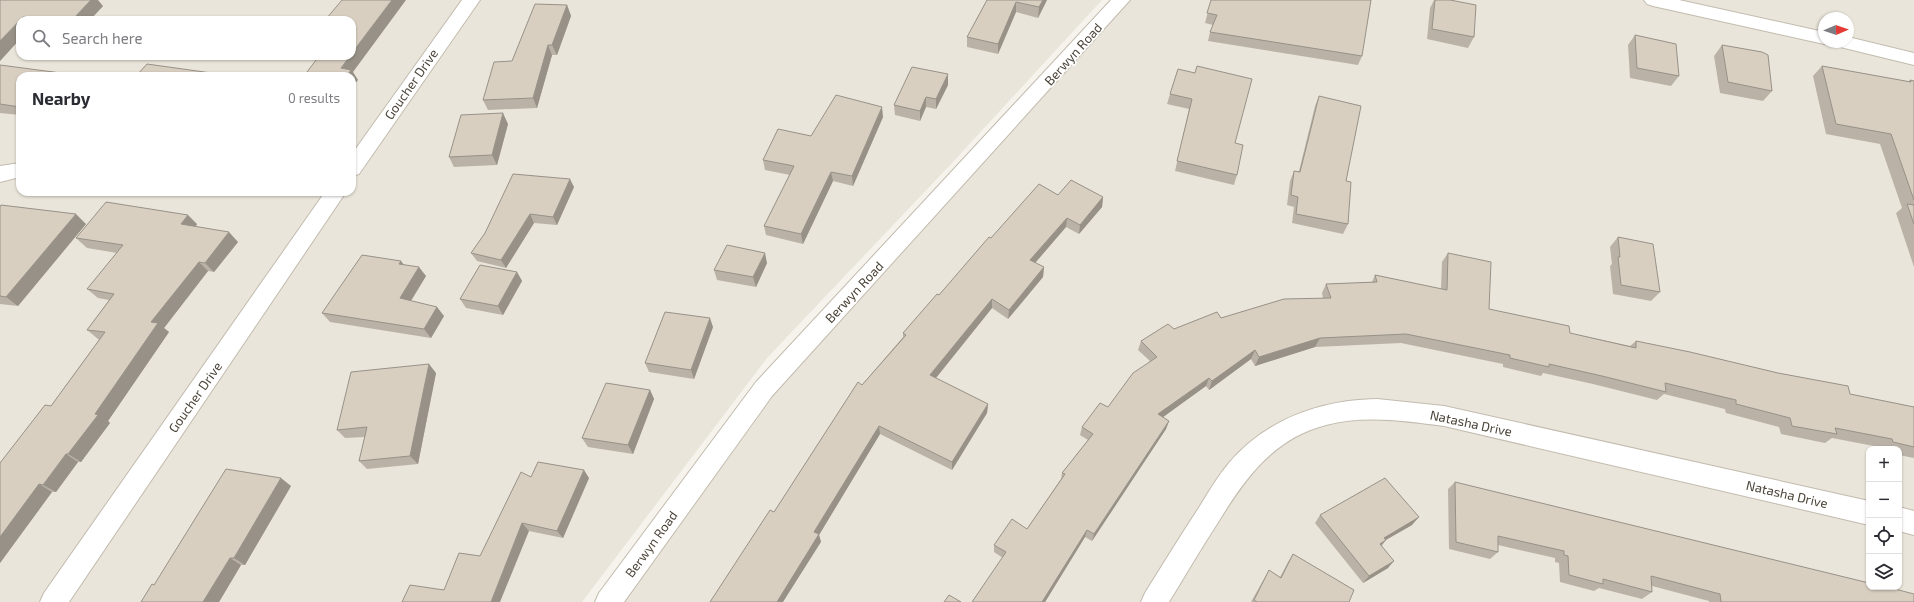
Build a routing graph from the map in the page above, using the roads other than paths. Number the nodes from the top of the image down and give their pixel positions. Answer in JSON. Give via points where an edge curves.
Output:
{"nodes":[{"id":1,"x":471,"y":0,"type":"edge"},
{"id":2,"x":1122,"y":0,"type":"edge"},
{"id":3,"x":1652,"y":0,"type":"edge"},
{"id":4,"x":1818,"y":37,"type":"edge"},
{"id":5,"x":1854,"y":45,"type":"edge"},
{"id":6,"x":1914,"y":59,"type":"edge"},
{"id":7,"x":356,"y":163,"type":"edge"},
{"id":8,"x":16,"y":171,"type":"edge"},
{"id":9,"x":0,"y":174,"type":"edge"},
{"id":10,"x":333,"y":196,"type":"edge"},
{"id":11,"x":1866,"y":511,"type":"edge"},
{"id":12,"x":1902,"y":520,"type":"edge"},
{"id":13,"x":1914,"y":523,"type":"edge"},
{"id":14,"x":53,"y":602,"type":"edge"},
{"id":15,"x":608,"y":602,"type":"edge"},
{"id":16,"x":1154,"y":602,"type":"edge"}],
"edges":[{"from":1,"to":7,"type":"street","name":"Goucher Drive"},
{"from":2,"to":15,"type":"street","name":"Berwyn Road","via":[[764,389]]},
{"from":3,"to":4,"type":"street"},
{"from":5,"to":6,"type":"street"},
{"from":8,"to":9,"type":"street"},
{"from":10,"to":14,"type":"street","name":"Goucher Drive"},
{"from":11,"to":16,"type":"street","name":"Natasha Drive","via":[[1444,416],[1390,410],[1361,410],[1312,419],[1290,429],[1269,442],[1244,464],[1210,512]]},
{"from":12,"to":13,"type":"street"}]}
